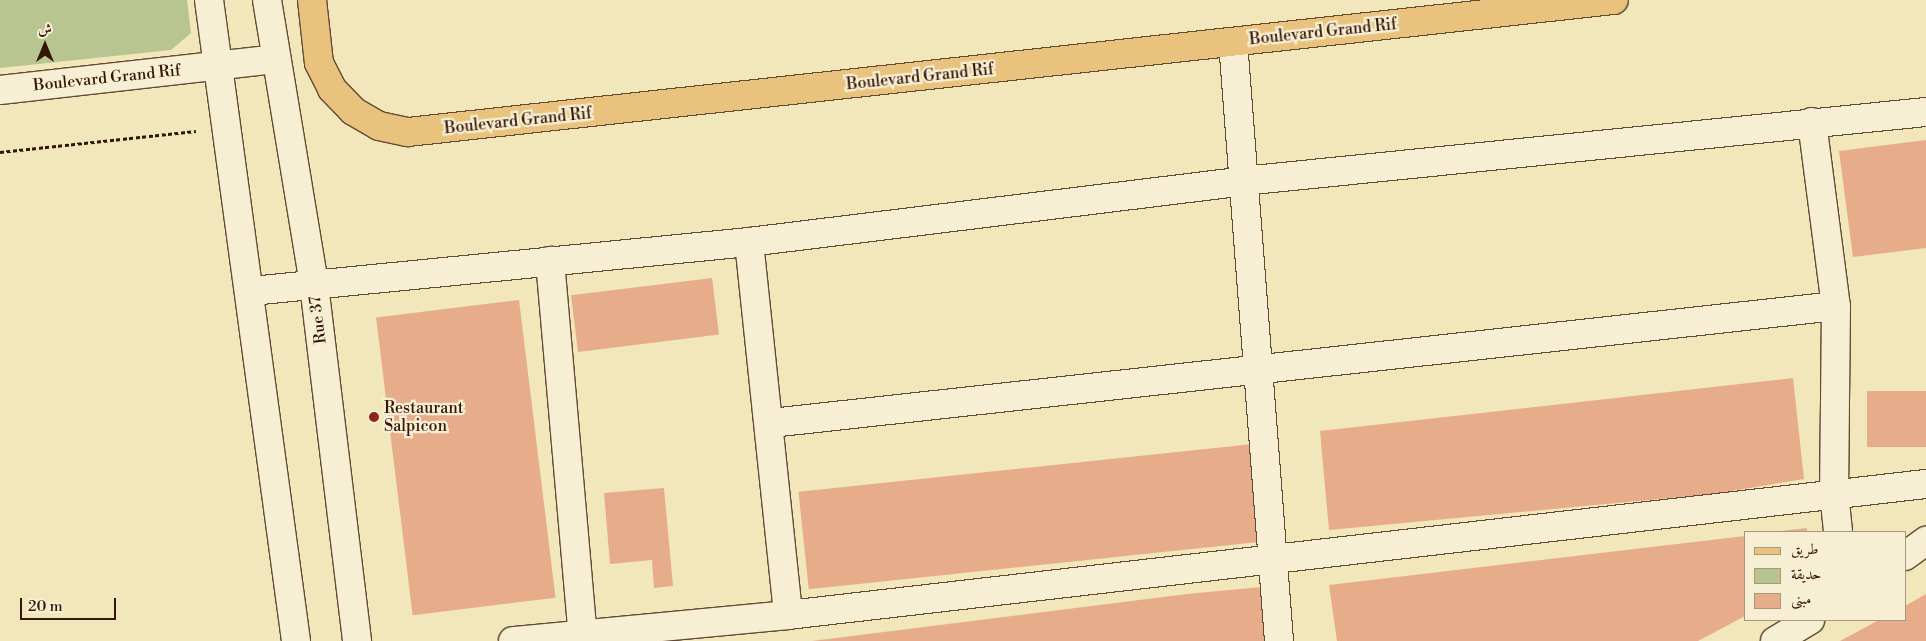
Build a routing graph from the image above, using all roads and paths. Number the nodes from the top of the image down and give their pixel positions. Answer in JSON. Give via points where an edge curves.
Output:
{"nodes":[{"id":1,"x":209,"y":0,"type":"edge"},
{"id":2,"x":267,"y":0,"type":"edge"},
{"id":3,"x":312,"y":0,"type":"edge"},
{"id":4,"x":1614,"y":0,"type":"edge"},
{"id":5,"x":1233,"y":42,"type":"junction"},
{"id":6,"x":275,"y":60,"type":"junction"},
{"id":7,"x":218,"y":66,"type":"junction"},
{"id":8,"x":0,"y":90,"type":"edge"},
{"id":9,"x":1926,"y":112,"type":"edge"},
{"id":10,"x":1812,"y":122,"type":"junction"},
{"id":11,"x":227,"y":127,"type":"junction"},
{"id":12,"x":0,"y":152,"type":"edge"},
{"id":13,"x":1243,"y":181,"type":"junction"},
{"id":14,"x":748,"y":242,"type":"junction"},
{"id":15,"x":550,"y":261,"type":"junction"},
{"id":16,"x":314,"y":285,"type":"junction"},
{"id":17,"x":251,"y":291,"type":"junction"},
{"id":18,"x":1836,"y":306,"type":"junction"},
{"id":19,"x":1256,"y":370,"type":"junction"},
{"id":20,"x":771,"y":423,"type":"junction"},
{"id":21,"x":1926,"y":484,"type":"edge"},
{"id":22,"x":1834,"y":493,"type":"junction"},
{"id":23,"x":1838,"y":531,"type":"edge"},
{"id":24,"x":1926,"y":541,"type":"edge"},
{"id":25,"x":1906,"y":555,"type":"edge"},
{"id":26,"x":1272,"y":558,"type":"junction"},
{"id":27,"x":788,"y":615,"type":"junction"},
{"id":28,"x":1808,"y":621,"type":"edge"},
{"id":29,"x":583,"y":637,"type":"edge"},
{"id":30,"x":296,"y":641,"type":"edge"},
{"id":31,"x":357,"y":641,"type":"edge"},
{"id":32,"x":513,"y":641,"type":"edge"},
{"id":33,"x":1278,"y":641,"type":"edge"},
{"id":34,"x":1775,"y":641,"type":"edge"}],
"edges":[{"from":1,"to":7,"type":"street"},
{"from":2,"to":6,"type":"street","name":"Rue 37"},
{"from":3,"to":5,"type":"main road","name":"Boulevard Grand Rif","via":[[319,63],[332,89],[370,121],[408,132]]},
{"from":4,"to":5,"type":"main road","name":"Boulevard Grand Rif"},
{"from":5,"to":13,"type":"street"},
{"from":6,"to":7,"type":"street","name":"Boulevard Grand Rif"},
{"from":6,"to":16,"type":"street","name":"Rue 37"},
{"from":7,"to":8,"type":"street","name":"Boulevard Grand Rif"},
{"from":7,"to":11,"type":"street"},
{"from":9,"to":10,"type":"street"},
{"from":10,"to":13,"type":"street"},
{"from":10,"to":18,"type":"street"},
{"from":11,"to":12,"type":"path"},
{"from":11,"to":17,"type":"street"},
{"from":13,"to":14,"type":"street"},
{"from":13,"to":19,"type":"street"},
{"from":14,"to":15,"type":"street"},
{"from":14,"to":20,"type":"street"},
{"from":15,"to":16,"type":"street"},
{"from":15,"to":29,"type":"street"},
{"from":16,"to":17,"type":"street"},
{"from":16,"to":31,"type":"street","name":"Rue 37"},
{"from":17,"to":30,"type":"street"},
{"from":18,"to":19,"type":"street"},
{"from":18,"to":22,"type":"street"},
{"from":19,"to":20,"type":"street"},
{"from":19,"to":26,"type":"street"},
{"from":20,"to":27,"type":"street"},
{"from":21,"to":22,"type":"street"},
{"from":22,"to":23,"type":"street"},
{"from":22,"to":26,"type":"street"},
{"from":24,"to":25,"type":"street"},
{"from":26,"to":27,"type":"street"},
{"from":26,"to":33,"type":"street"},
{"from":27,"to":29,"type":"street"},
{"from":28,"to":34,"type":"street"},
{"from":29,"to":32,"type":"street"}]}
